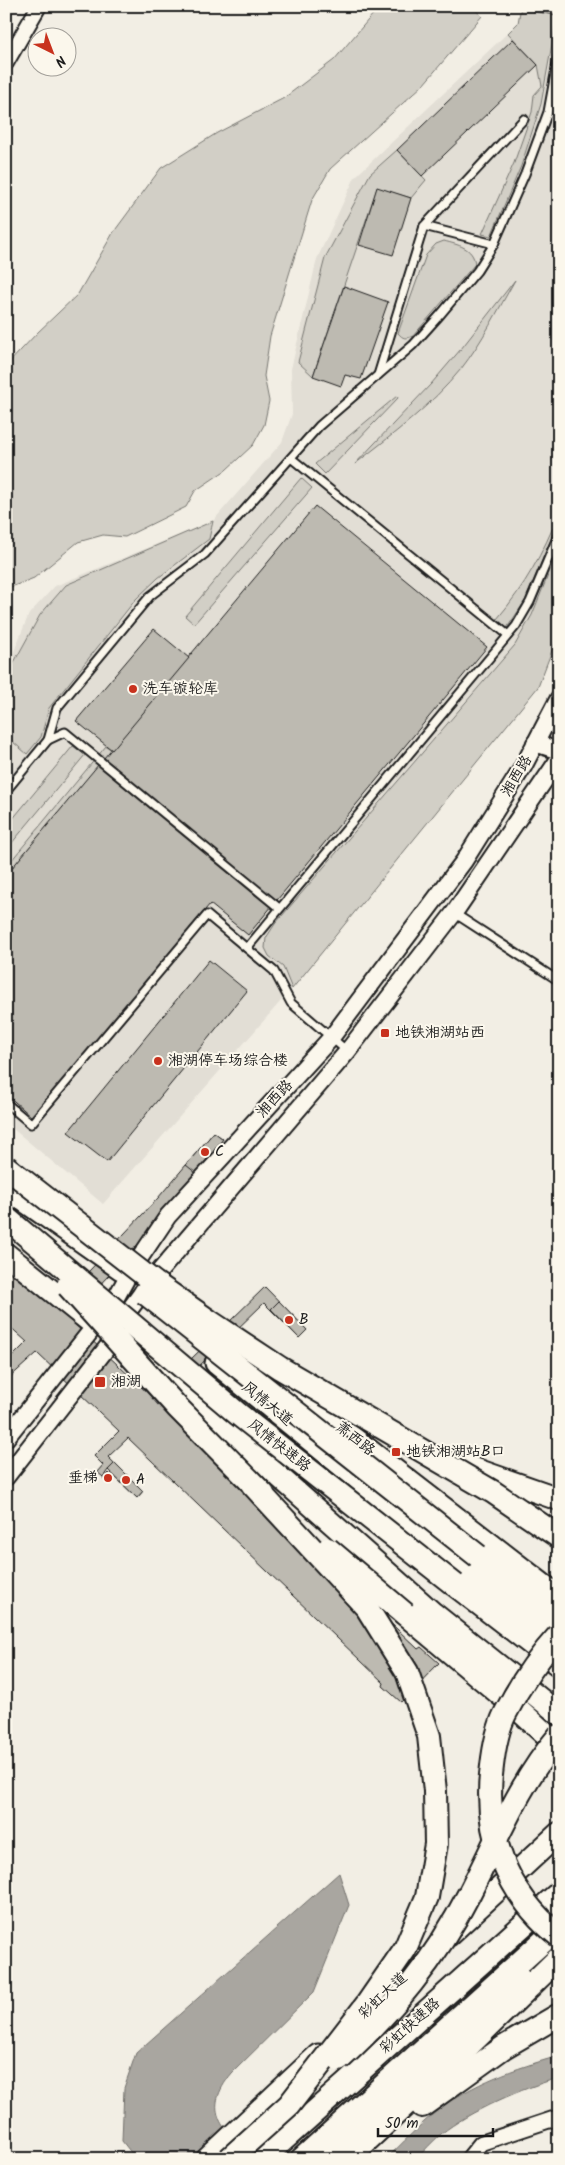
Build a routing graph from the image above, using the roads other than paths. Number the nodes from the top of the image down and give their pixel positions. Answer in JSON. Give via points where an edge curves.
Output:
{"nodes":[{"id":1,"x":39,"y":6,"type":"edge"},
{"id":2,"x":559,"y":52,"type":"edge"},
{"id":3,"x":6,"y":63,"type":"edge"},
{"id":4,"x":524,"y":119,"type":"dead end"},
{"id":5,"x":424,"y":226,"type":"junction"},
{"id":6,"x":494,"y":244,"type":"junction"},
{"id":7,"x":378,"y":375,"type":"junction"},
{"id":8,"x":291,"y":458,"type":"junction"},
{"id":9,"x":559,"y":533,"type":"edge"},
{"id":10,"x":508,"y":635,"type":"junction"},
{"id":11,"x":559,"y":698,"type":"edge"},
{"id":12,"x":554,"y":718,"type":"edge"},
{"id":13,"x":48,"y":740,"type":"junction"},
{"id":14,"x":535,"y":743,"type":"junction"},
{"id":15,"x":559,"y":751,"type":"edge"},
{"id":16,"x":559,"y":759,"type":"edge"},
{"id":17,"x":6,"y":791,"type":"edge"},
{"id":18,"x":279,"y":908,"type":"junction"},
{"id":19,"x":454,"y":913,"type":"junction"},
{"id":20,"x":247,"y":948,"type":"junction"},
{"id":21,"x":559,"y":981,"type":"edge"},
{"id":22,"x":331,"y":1038,"type":"junction"},
{"id":23,"x":347,"y":1052,"type":"junction"},
{"id":24,"x":6,"y":1103,"type":"edge"},
{"id":25,"x":6,"y":1167,"type":"edge"},
{"id":26,"x":6,"y":1178,"type":"edge"},
{"id":27,"x":6,"y":1188,"type":"edge"},
{"id":28,"x":9,"y":1219,"type":"edge"},
{"id":29,"x":6,"y":1254,"type":"edge"},
{"id":30,"x":129,"y":1274,"type":"junction"},
{"id":31,"x":147,"y":1286,"type":"junction"},
{"id":32,"x":120,"y":1308,"type":"junction"},
{"id":33,"x":95,"y":1325,"type":"junction"},
{"id":34,"x":113,"y":1340,"type":"junction"},
{"id":35,"x":6,"y":1438,"type":"edge"},
{"id":36,"x":416,"y":1448,"type":"junction"},
{"id":37,"x":6,"y":1477,"type":"edge"},
{"id":38,"x":252,"y":1484,"type":"junction"},
{"id":39,"x":427,"y":1495,"type":"junction"},
{"id":40,"x":559,"y":1499,"type":"edge"},
{"id":41,"x":559,"y":1537,"type":"edge"},
{"id":42,"x":477,"y":1576,"type":"junction"},
{"id":43,"x":559,"y":1597,"type":"edge"},
{"id":44,"x":559,"y":1618,"type":"edge"},
{"id":45,"x":559,"y":1635,"type":"edge"},
{"id":46,"x":559,"y":1643,"type":"edge"},
{"id":47,"x":559,"y":1665,"type":"edge"},
{"id":48,"x":559,"y":1714,"type":"edge"},
{"id":49,"x":559,"y":1736,"type":"edge"},
{"id":50,"x":559,"y":1747,"type":"edge"},
{"id":51,"x":559,"y":1833,"type":"edge"},
{"id":52,"x":559,"y":1893,"type":"edge"},
{"id":53,"x":559,"y":1927,"type":"edge"},
{"id":54,"x":559,"y":1936,"type":"edge"},
{"id":55,"x":559,"y":1946,"type":"edge"},
{"id":56,"x":559,"y":1958,"type":"edge"},
{"id":57,"x":559,"y":2015,"type":"edge"},
{"id":58,"x":281,"y":2102,"type":"junction"},
{"id":59,"x":559,"y":2117,"type":"edge"},
{"id":60,"x":321,"y":2158,"type":"edge"},
{"id":61,"x":206,"y":2159,"type":"edge"},
{"id":62,"x":229,"y":2159,"type":"edge"},
{"id":63,"x":262,"y":2159,"type":"edge"},
{"id":64,"x":302,"y":2159,"type":"edge"},
{"id":65,"x":347,"y":2159,"type":"edge"},
{"id":66,"x":468,"y":2159,"type":"edge"}],
"edges":[{"from":1,"to":3,"type":"street"},
{"from":2,"to":6,"type":"lane","via":[[548,112]]},
{"from":4,"to":5,"type":"lane"},
{"from":5,"to":6,"type":"lane"},
{"from":5,"to":7,"type":"lane"},
{"from":6,"to":7,"type":"lane","via":[[477,271],[440,315]]},
{"from":7,"to":8,"type":"lane","via":[[319,426]]},
{"from":8,"to":10,"type":"lane"},
{"from":8,"to":13,"type":"lane","via":[[205,554],[150,596],[57,708]]},
{"from":9,"to":10,"type":"lane","via":[[524,614]]},
{"from":10,"to":18,"type":"lane"},
{"from":11,"to":12,"type":"street","name":"湘西路"},
{"from":12,"to":14,"type":"street","name":"湘西路"},
{"from":13,"to":17,"type":"lane"},
{"from":13,"to":18,"type":"lane","via":[[65,732]]},
{"from":14,"to":15,"type":"street"},
{"from":14,"to":22,"type":"street","name":"湘西路","via":[[464,861]]},
{"from":16,"to":19,"type":"street","name":"湘西路"},
{"from":18,"to":20,"type":"lane"},
{"from":19,"to":21,"type":"lane"},
{"from":19,"to":23,"type":"street","name":"湘西路"},
{"from":20,"to":22,"type":"lane","via":[[274,971],[292,1003]]},
{"from":20,"to":24,"type":"lane","via":[[208,914],[31,1124]]},
{"from":22,"to":23,"type":"lane"},
{"from":22,"to":30,"type":"street","name":"湘西路","via":[[168,1216]]},
{"from":23,"to":31,"type":"street","name":"湘西路"},
{"from":25,"to":36,"type":"highway","bridge":true,"via":[[209,1321],[280,1368]]},
{"from":26,"to":44,"type":"highway","bridge":true,"via":[[117,1271]]},
{"from":27,"to":30,"type":"main road","name":"风情大道"},
{"from":28,"to":32,"type":"main road"},
{"from":28,"to":38,"type":"highway","bridge":true},
{"from":28,"to":47,"type":"highway","name":"风情快速路","bridge":true,"via":[[238,1414]]},
{"from":29,"to":33,"type":"main road"},
{"from":30,"to":31,"type":"main road","name":"风情大道"},
{"from":30,"to":32,"type":"street","name":"湘西路"},
{"from":31,"to":32,"type":"street","name":"湘西路"},
{"from":31,"to":39,"type":"main road","name":"萧西路","via":[[239,1350]]},
{"from":31,"to":42,"type":"main road","name":"风情大道","via":[[206,1354]]},
{"from":32,"to":33,"type":"street","name":"湘西路"},
{"from":32,"to":34,"type":"street","name":"湘西路"},
{"from":33,"to":34,"type":"main road"},
{"from":33,"to":35,"type":"street","name":"湘西路"},
{"from":34,"to":37,"type":"street","name":"湘西路"},
{"from":34,"to":48,"type":"main road","via":[[178,1387],[432,1613]]},
{"from":36,"to":40,"type":"highway","bridge":true},
{"from":36,"to":41,"type":"highway","bridge":true,"via":[[493,1492]]},
{"from":38,"to":50,"type":"highway","bridge":true},
{"from":38,"to":58,"type":"highway","bridge":true,"via":[[367,1608],[394,1650],[407,1672],[429,1736],[435,1782],[436,1844],[427,1897],[405,1949],[367,2004]]},
{"from":39,"to":42,"type":"main road"},
{"from":39,"to":43,"type":"main road","name":"萧西路"},
{"from":42,"to":46,"type":"main road","name":"风情大道"},
{"from":45,"to":54,"type":"highway","bridge":true,"via":[[523,1682],[504,1716],[494,1750],[489,1785],[490,1818],[500,1856],[529,1906]]},
{"from":49,"to":58,"type":"highway","bridge":true,"via":[[519,1793],[440,1946],[404,1994],[353,2047]]},
{"from":51,"to":58,"type":"main road","name":"彩虹大道"},
{"from":52,"to":63,"type":"highway","name":"彩虹快速路"},
{"from":53,"to":64,"type":"highway","name":"彩虹快速路"},
{"from":55,"to":60,"type":"main road"},
{"from":56,"to":65,"type":"highway"},
{"from":57,"to":65,"type":"highway","via":[[504,2047]]},
{"from":58,"to":61,"type":"main road","name":"彩虹大道"},
{"from":58,"to":62,"type":"highway","bridge":true},
{"from":59,"to":66,"type":"street","via":[[480,2142]]}]}
